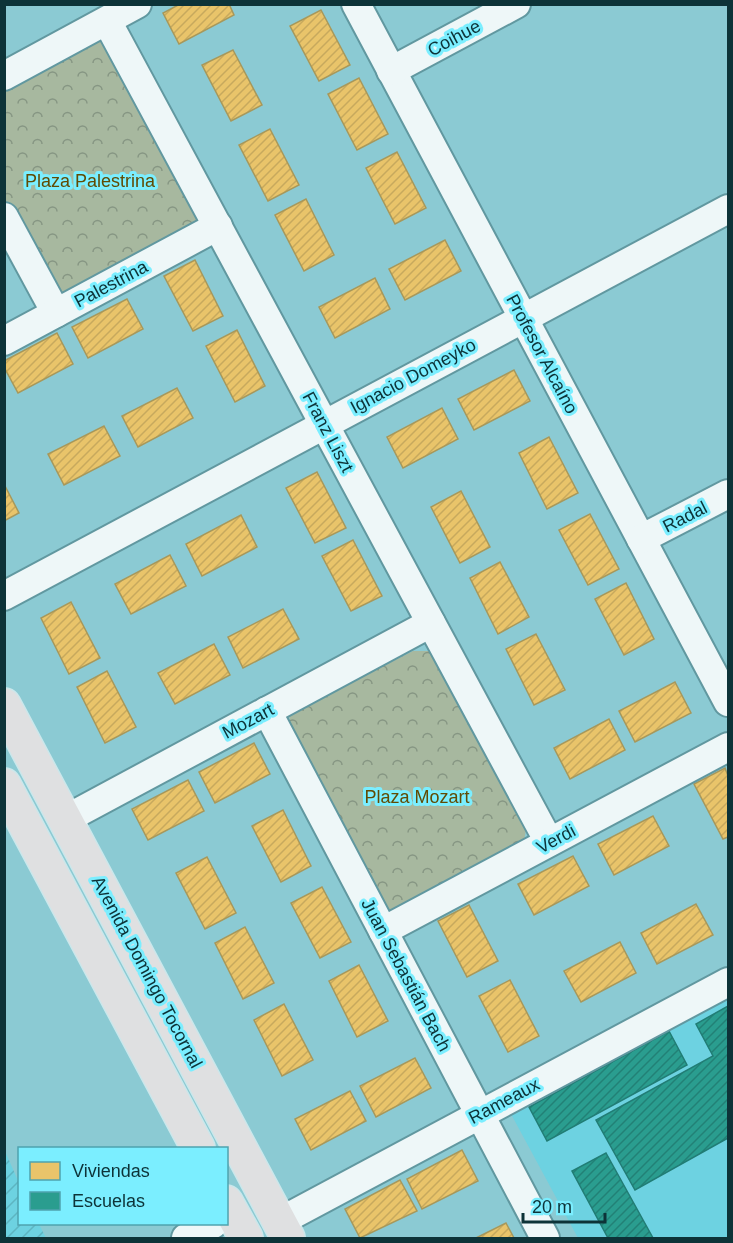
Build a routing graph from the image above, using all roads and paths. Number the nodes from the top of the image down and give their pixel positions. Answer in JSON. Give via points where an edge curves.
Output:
{"nodes":[{"id":1,"x":137,"y":4,"type":"edge"},
{"id":2,"x":356,"y":4,"type":"edge"},
{"id":3,"x":516,"y":4,"type":"edge"},
{"id":4,"x":108,"y":21,"type":"junction"},
{"id":5,"x":391,"y":71,"type":"junction"},
{"id":6,"x":4,"y":76,"type":"edge"},
{"id":7,"x":729,"y":209,"type":"edge"},
{"id":8,"x":4,"y":218,"type":"edge"},
{"id":9,"x":218,"y":226,"type":"junction"},
{"id":10,"x":56,"y":313,"type":"junction"},
{"id":11,"x":523,"y":317,"type":"junction"},
{"id":12,"x":4,"y":340,"type":"edge"},
{"id":13,"x":324,"y":424,"type":"junction"},
{"id":14,"x":729,"y":494,"type":"edge"},
{"id":15,"x":641,"y":539,"type":"junction"},
{"id":16,"x":4,"y":596,"type":"edge"},
{"id":17,"x":431,"y":623,"type":"junction"},
{"id":18,"x":729,"y":702,"type":"edge"},
{"id":19,"x":4,"y":705,"type":"edge"},
{"id":20,"x":267,"y":711,"type":"junction"},
{"id":21,"x":729,"y":747,"type":"edge"},
{"id":22,"x":4,"y":785,"type":"edge"},
{"id":23,"x":66,"y":819,"type":"junction"},
{"id":24,"x":549,"y":842,"type":"junction"},
{"id":25,"x":382,"y":931,"type":"junction"},
{"id":26,"x":729,"y":982,"type":"edge"},
{"id":27,"x":480,"y":1114,"type":"junction"},
{"id":28,"x":197,"y":1147,"type":"edge"},
{"id":29,"x":216,"y":1225,"type":"edge"},
{"id":30,"x":284,"y":1230,"type":"edge"},
{"id":31,"x":186,"y":1239,"type":"edge"},
{"id":32,"x":545,"y":1239,"type":"edge"}],
"edges":[{"from":1,"to":4,"type":"street"},
{"from":2,"to":5,"type":"street","name":"Profesor Alcaíno"},
{"from":3,"to":5,"type":"street","name":"Coihue"},
{"from":4,"to":6,"type":"street"},
{"from":4,"to":9,"type":"street","name":"Franz Liszt"},
{"from":5,"to":11,"type":"street","name":"Profesor Alcaíno"},
{"from":7,"to":11,"type":"street","name":"Ignacio Domeyko"},
{"from":8,"to":10,"type":"street"},
{"from":9,"to":10,"type":"street","name":"Palestrina"},
{"from":9,"to":13,"type":"street","name":"Franz Liszt"},
{"from":10,"to":12,"type":"street","name":"Palestrina"},
{"from":11,"to":13,"type":"street","name":"Ignacio Domeyko"},
{"from":11,"to":15,"type":"street","name":"Profesor Alcaíno"},
{"from":13,"to":16,"type":"street","name":"Ignacio Domeyko"},
{"from":13,"to":17,"type":"street","name":"Franz Liszt"},
{"from":14,"to":15,"type":"street","name":"Radal"},
{"from":15,"to":18,"type":"street","name":"Profesor Alcaíno"},
{"from":17,"to":20,"type":"street","name":"Mozart"},
{"from":17,"to":24,"type":"street","name":"Franz Liszt"},
{"from":19,"to":23,"type":"main road","name":"Avenida Domingo Tocornal"},
{"from":20,"to":23,"type":"street","name":"Mozart"},
{"from":20,"to":25,"type":"street","name":"Juan Sebastián Bach"},
{"from":21,"to":24,"type":"street","name":"Verdi"},
{"from":22,"to":28,"type":"main road"},
{"from":23,"to":30,"type":"main road","name":"Avenida Domingo Tocornal"},
{"from":24,"to":25,"type":"street","name":"Verdi"},
{"from":25,"to":27,"type":"street","name":"Juan Sebastián Bach"},
{"from":26,"to":27,"type":"street","name":"Rameaux"},
{"from":27,"to":30,"type":"street","name":"Rameaux"},
{"from":27,"to":32,"type":"street","name":"Juan Sebastián Bach"},
{"from":29,"to":31,"type":"street"}]}
